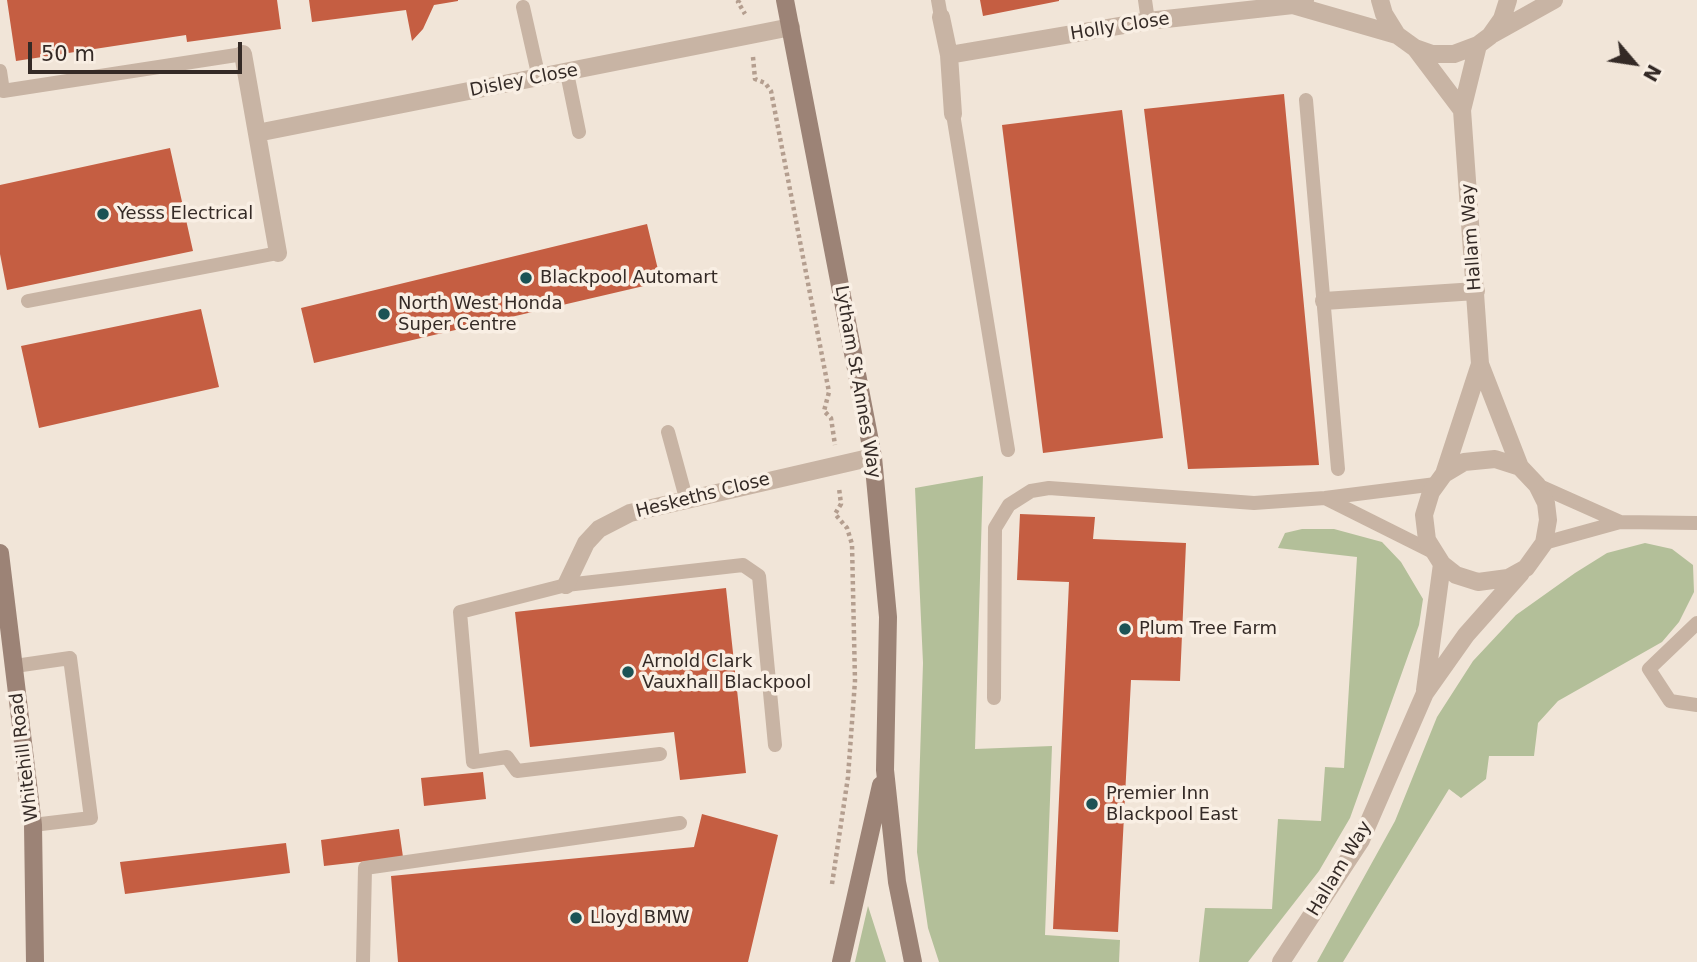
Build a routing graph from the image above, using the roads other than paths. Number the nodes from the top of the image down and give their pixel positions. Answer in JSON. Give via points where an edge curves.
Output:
{"nodes":[{"id":1,"x":785,"y":0,"type":"edge"},
{"id":2,"x":1145,"y":0,"type":"edge"},
{"id":3,"x":1380,"y":0,"type":"edge"},
{"id":4,"x":1508,"y":0,"type":"edge"},
{"id":5,"x":1554,"y":0,"type":"edge"},
{"id":6,"x":1299,"y":2,"type":"edge"},
{"id":7,"x":523,"y":7,"type":"dead end"},
{"id":8,"x":940,"y":8,"type":"edge"},
{"id":9,"x":1149,"y":21,"type":"junction"},
{"id":10,"x":791,"y":27,"type":"junction"},
{"id":11,"x":1397,"y":35,"type":"junction"},
{"id":12,"x":1484,"y":40,"type":"junction"},
{"id":13,"x":1415,"y":48,"type":"junction"},
{"id":14,"x":243,"y":54,"type":"joint"},
{"id":15,"x":949,"y":55,"type":"junction"},
{"id":16,"x":0,"y":71,"type":"edge"},
{"id":17,"x":567,"y":73,"type":"junction"},
{"id":18,"x":538,"y":78,"type":"junction"},
{"id":19,"x":1306,"y":100,"type":"dead end"},
{"id":20,"x":1462,"y":110,"type":"junction"},
{"id":21,"x":953,"y":114,"type":"joint"},
{"id":22,"x":579,"y":132,"type":"dead end"},
{"id":23,"x":257,"y":133,"type":"junction"},
{"id":24,"x":278,"y":253,"type":"joint"},
{"id":25,"x":1476,"y":291,"type":"junction"},
{"id":26,"x":1324,"y":301,"type":"junction"},
{"id":27,"x":28,"y":302,"type":"dead end"},
{"id":28,"x":1480,"y":363,"type":"junction"},
{"id":29,"x":668,"y":432,"type":"dead end"},
{"id":30,"x":1007,"y":450,"type":"dead end"},
{"id":31,"x":873,"y":457,"type":"junction"},
{"id":32,"x":1520,"y":467,"type":"junction"},
{"id":33,"x":1338,"y":469,"type":"dead end"},
{"id":34,"x":1440,"y":479,"type":"junction"},
{"id":35,"x":1537,"y":485,"type":"junction"},
{"id":36,"x":1325,"y":498,"type":"junction"},
{"id":37,"x":686,"y":499,"type":"junction"},
{"id":38,"x":1620,"y":522,"type":"junction"},
{"id":39,"x":1697,"y":523,"type":"edge"},
{"id":40,"x":1544,"y":543,"type":"junction"},
{"id":41,"x":0,"y":553,"type":"edge"},
{"id":42,"x":1437,"y":558,"type":"junction"},
{"id":43,"x":1526,"y":568,"type":"junction"},
{"id":44,"x":566,"y":585,"type":"junction"},
{"id":45,"x":1697,"y":623,"type":"edge"},
{"id":46,"x":15,"y":666,"type":"junction"},
{"id":47,"x":1425,"y":693,"type":"junction"},
{"id":48,"x":994,"y":698,"type":"dead end"},
{"id":49,"x":1697,"y":705,"type":"edge"},
{"id":50,"x":775,"y":745,"type":"dead end"},
{"id":51,"x":660,"y":754,"type":"dead end"},
{"id":52,"x":885,"y":769,"type":"junction"},
{"id":53,"x":680,"y":823,"type":"dead end"},
{"id":54,"x":33,"y":825,"type":"junction"},
{"id":55,"x":35,"y":962,"type":"edge"},
{"id":56,"x":363,"y":962,"type":"edge"},
{"id":57,"x":841,"y":962,"type":"edge"},
{"id":58,"x":913,"y":962,"type":"edge"},
{"id":59,"x":1281,"y":962,"type":"edge"}],
"edges":[{"from":1,"to":10,"type":"main road","name":"Lytham St Annes Way"},
{"from":2,"to":9,"type":"lane"},
{"from":3,"to":11,"type":"street"},
{"from":4,"to":12,"type":"street","name":"Hallam Way","via":[[1502,19]]},
{"from":5,"to":12,"type":"street"},
{"from":6,"to":9,"type":"street","name":"Holly Close"},
{"from":6,"to":11,"type":"street","name":"Holly Close"},
{"from":7,"to":18,"type":"lane"},
{"from":8,"to":15,"type":"street"},
{"from":9,"to":15,"type":"street","name":"Holly Close"},
{"from":10,"to":17,"type":"street","name":"Disley Close"},
{"from":10,"to":31,"type":"main road","name":"Lytham St Annes Way"},
{"from":11,"to":13,"type":"street"},
{"from":12,"to":13,"type":"street","via":[[1454,54]]},
{"from":12,"to":20,"type":"street","name":"Hallam Way"},
{"from":13,"to":20,"type":"street"},
{"from":14,"to":16,"type":"lane","via":[[3,91]]},
{"from":14,"to":23,"type":"street"},
{"from":15,"to":21,"type":"street"},
{"from":17,"to":18,"type":"street","name":"Disley Close"},
{"from":17,"to":22,"type":"lane"},
{"from":18,"to":23,"type":"street","name":"Disley Close"},
{"from":19,"to":26,"type":"lane"},
{"from":20,"to":25,"type":"street","name":"Hallam Way"},
{"from":21,"to":30,"type":"lane"},
{"from":23,"to":24,"type":"street"},
{"from":24,"to":27,"type":"lane"},
{"from":25,"to":26,"type":"street"},
{"from":25,"to":28,"type":"street","name":"Hallam Way"},
{"from":26,"to":33,"type":"lane"},
{"from":28,"to":32,"type":"street","name":"Hallam Way"},
{"from":28,"to":34,"type":"street","name":"Hallam Way"},
{"from":29,"to":37,"type":"lane"},
{"from":31,"to":37,"type":"street","name":"Heskeths Close"},
{"from":31,"to":52,"type":"main road","name":"Lytham St Annes Way","via":[[888,617]]},
{"from":32,"to":34,"type":"street","via":[[1495,458],[1464,462]]},
{"from":32,"to":35,"type":"street"},
{"from":34,"to":36,"type":"lane"},
{"from":34,"to":42,"type":"street","via":[[1424,515],[1427,540]]},
{"from":35,"to":38,"type":"lane"},
{"from":35,"to":40,"type":"street","via":[[1546,503]]},
{"from":36,"to":42,"type":"lane"},
{"from":36,"to":48,"type":"lane","via":[[1254,503],[1049,488],[1031,491],[1009,505],[995,528]]},
{"from":37,"to":44,"type":"street","name":"Heskeths Close","via":[[630,513],[599,529],[586,543]]},
{"from":38,"to":39,"type":"lane"},
{"from":38,"to":40,"type":"lane"},
{"from":40,"to":43,"type":"street"},
{"from":41,"to":46,"type":"main road","name":"Whitehill Road"},
{"from":42,"to":43,"type":"street","via":[[1456,575],[1478,582],[1508,578]]},
{"from":42,"to":47,"type":"street","name":"Hallam Way"},
{"from":43,"to":47,"type":"street","name":"Hallam Way","via":[[1466,635]]},
{"from":44,"to":50,"type":"lane","via":[[743,565],[759,576]]},
{"from":44,"to":51,"type":"lane","via":[[460,612],[473,762],[507,757],[517,771]]},
{"from":45,"to":49,"type":"lane","via":[[1649,670],[1670,701]]},
{"from":46,"to":54,"type":"main road","name":"Whitehill Road"},
{"from":46,"to":54,"type":"lane","via":[[70,658],[90,818]]},
{"from":47,"to":59,"type":"street","name":"Hallam Way","via":[[1361,840]]},
{"from":52,"to":57,"type":"main road","name":"Lytham St Annes Way"},
{"from":52,"to":58,"type":"main road","name":"Lytham St Annes Way","via":[[897,881]]},
{"from":53,"to":56,"type":"lane","via":[[366,868]]},
{"from":54,"to":55,"type":"main road","name":"Whitehill Road"}]}
